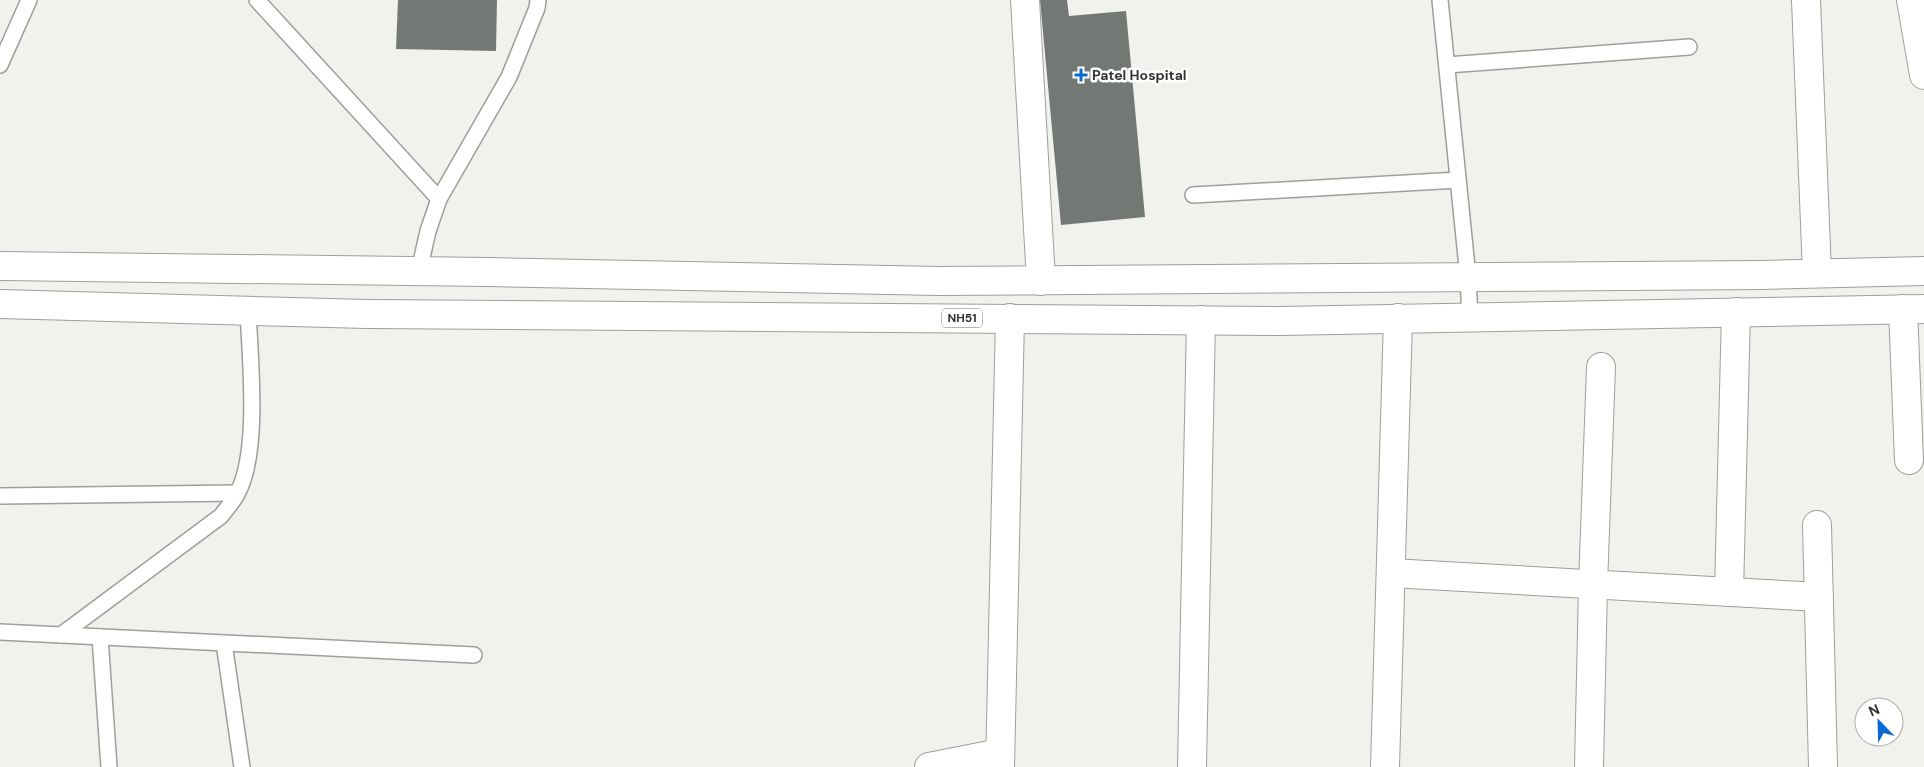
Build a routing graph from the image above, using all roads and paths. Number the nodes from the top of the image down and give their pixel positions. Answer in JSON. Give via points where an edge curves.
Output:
{"nodes":[{"id":1,"x":30,"y":0,"type":"edge"},
{"id":2,"x":258,"y":0,"type":"edge"},
{"id":3,"x":538,"y":0,"type":"edge"},
{"id":4,"x":1025,"y":0,"type":"edge"},
{"id":5,"x":1440,"y":0,"type":"edge"},
{"id":6,"x":1806,"y":0,"type":"edge"},
{"id":7,"x":1910,"y":0,"type":"edge"},
{"id":8,"x":1689,"y":47,"type":"dead end"},
{"id":9,"x":0,"y":65,"type":"edge"},
{"id":10,"x":1447,"y":65,"type":"junction"},
{"id":11,"x":1924,"y":75,"type":"edge"},
{"id":12,"x":1458,"y":180,"type":"junction"},
{"id":13,"x":1193,"y":195,"type":"dead end"},
{"id":14,"x":439,"y":199,"type":"junction"},
{"id":15,"x":0,"y":266,"type":"edge"},
{"id":16,"x":419,"y":271,"type":"junction"},
{"id":17,"x":1924,"y":271,"type":"edge"},
{"id":18,"x":1818,"y":274,"type":"junction"},
{"id":19,"x":1468,"y":277,"type":"junction"},
{"id":20,"x":1041,"y":281,"type":"junction"},
{"id":21,"x":0,"y":304,"type":"edge"},
{"id":22,"x":1914,"y":309,"type":"edge"},
{"id":23,"x":248,"y":310,"type":"junction"},
{"id":24,"x":1736,"y":312,"type":"junction"},
{"id":25,"x":1470,"y":317,"type":"junction"},
{"id":26,"x":1010,"y":318,"type":"junction"},
{"id":27,"x":1398,"y":318,"type":"junction"},
{"id":28,"x":1202,"y":320,"type":"junction"},
{"id":29,"x":1601,"y":367,"type":"dead end"},
{"id":30,"x":1909,"y":460,"type":"dead end"},
{"id":31,"x":238,"y":493,"type":"junction"},
{"id":32,"x":0,"y":496,"type":"edge"},
{"id":33,"x":1817,"y":525,"type":"dead end"},
{"id":34,"x":1390,"y":573,"type":"junction"},
{"id":35,"x":1592,"y":584,"type":"junction"},
{"id":36,"x":1729,"y":592,"type":"junction"},
{"id":37,"x":1818,"y":597,"type":"junction"},
{"id":38,"x":0,"y":632,"type":"edge"},
{"id":39,"x":61,"y":635,"type":"junction"},
{"id":40,"x":100,"y":637,"type":"junction"},
{"id":41,"x":224,"y":643,"type":"junction"},
{"id":42,"x":474,"y":655,"type":"dead end"},
{"id":43,"x":1000,"y":760,"type":"edge"},
{"id":44,"x":109,"y":767,"type":"edge"},
{"id":45,"x":242,"y":767,"type":"edge"},
{"id":46,"x":929,"y":767,"type":"edge"},
{"id":47,"x":1192,"y":767,"type":"edge"},
{"id":48,"x":1385,"y":767,"type":"edge"},
{"id":49,"x":1589,"y":767,"type":"edge"},
{"id":50,"x":1823,"y":767,"type":"edge"}],
"edges":[{"from":1,"to":9,"type":"lane"},
{"from":2,"to":14,"type":"lane"},
{"from":3,"to":14,"type":"lane","via":[[509,76]]},
{"from":4,"to":20,"type":"main road"},
{"from":5,"to":10,"type":"lane"},
{"from":6,"to":18,"type":"main road"},
{"from":7,"to":11,"type":"main road"},
{"from":8,"to":10,"type":"lane"},
{"from":10,"to":12,"type":"lane"},
{"from":12,"to":13,"type":"lane"},
{"from":12,"to":19,"type":"lane"},
{"from":14,"to":16,"type":"lane"},
{"from":15,"to":16,"type":"main road"},
{"from":16,"to":20,"type":"main road"},
{"from":17,"to":18,"type":"main road"},
{"from":18,"to":19,"type":"main road"},
{"from":19,"to":20,"type":"main road"},
{"from":19,"to":25,"type":"lane"},
{"from":21,"to":23,"type":"main road","number":"NH51"},
{"from":22,"to":24,"type":"main road","number":"NH51"},
{"from":22,"to":30,"type":"main road"},
{"from":23,"to":26,"type":"main road","number":"NH51","via":[[377,314]]},
{"from":23,"to":31,"type":"lane","via":[[251,406],[248,458]]},
{"from":24,"to":25,"type":"main road","number":"NH51"},
{"from":24,"to":36,"type":"main road"},
{"from":25,"to":27,"type":"main road","number":"NH51"},
{"from":26,"to":28,"type":"main road","number":"NH51"},
{"from":26,"to":43,"type":"main road"},
{"from":27,"to":28,"type":"main road","number":"NH51"},
{"from":27,"to":34,"type":"main road"},
{"from":28,"to":47,"type":"main road"},
{"from":29,"to":35,"type":"main road"},
{"from":31,"to":32,"type":"lane"},
{"from":31,"to":39,"type":"lane","via":[[221,516]]},
{"from":33,"to":37,"type":"main road"},
{"from":34,"to":35,"type":"main road"},
{"from":34,"to":48,"type":"main road"},
{"from":35,"to":36,"type":"main road"},
{"from":35,"to":49,"type":"main road"},
{"from":36,"to":37,"type":"main road"},
{"from":37,"to":50,"type":"main road"},
{"from":38,"to":39,"type":"lane"},
{"from":39,"to":40,"type":"lane"},
{"from":40,"to":41,"type":"lane"},
{"from":40,"to":44,"type":"lane"},
{"from":41,"to":42,"type":"lane"},
{"from":41,"to":45,"type":"lane"},
{"from":43,"to":46,"type":"main road"}]}
